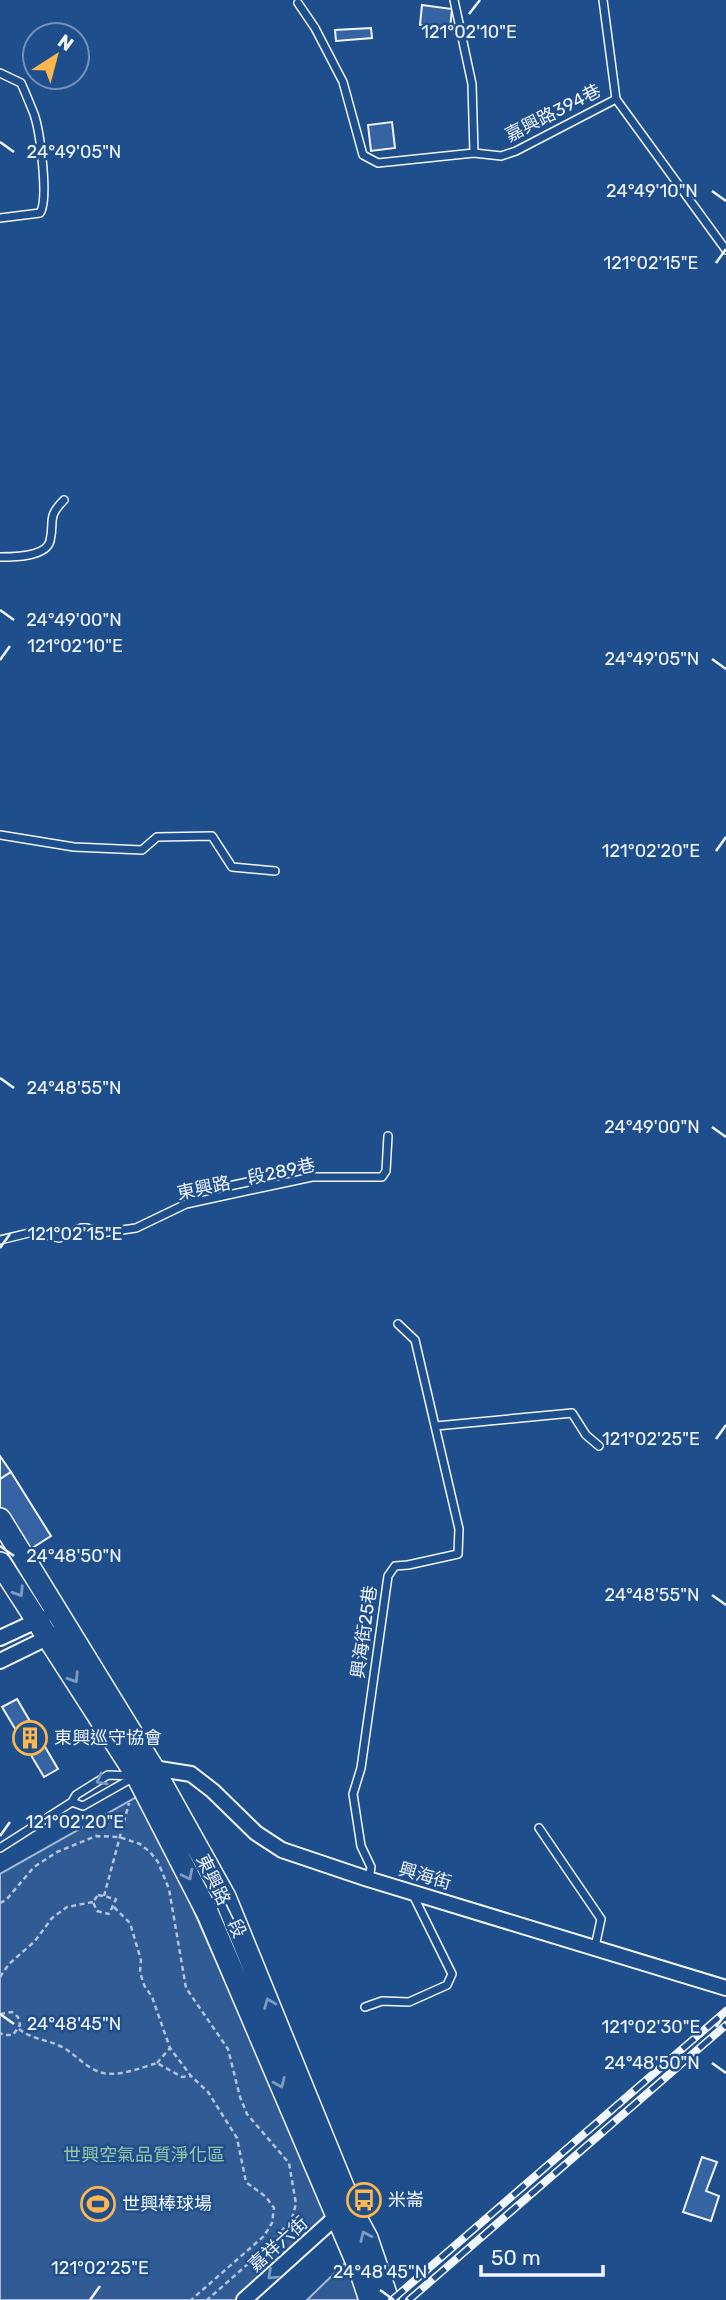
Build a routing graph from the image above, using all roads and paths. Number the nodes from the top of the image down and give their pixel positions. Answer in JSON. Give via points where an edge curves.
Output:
{"nodes":[{"id":1,"x":454,"y":0,"type":"edge"},
{"id":2,"x":603,"y":0,"type":"edge"},
{"id":3,"x":298,"y":3,"type":"dead end"},
{"id":4,"x":0,"y":73,"type":"edge"},
{"id":5,"x":616,"y":99,"type":"junction"},
{"id":6,"x":474,"y":153,"type":"junction"},
{"id":7,"x":0,"y":218,"type":"edge"},
{"id":8,"x":726,"y":250,"type":"edge"},
{"id":9,"x":64,"y":500,"type":"dead end"},
{"id":10,"x":0,"y":557,"type":"edge"},
{"id":11,"x":0,"y":835,"type":"edge"},
{"id":12,"x":275,"y":871,"type":"dead end"},
{"id":13,"x":388,"y":1136,"type":"dead end"},
{"id":14,"x":0,"y":1240,"type":"edge"},
{"id":15,"x":398,"y":1324,"type":"dead end"},
{"id":16,"x":436,"y":1426,"type":"junction"},
{"id":17,"x":599,"y":1446,"type":"dead end"},
{"id":18,"x":0,"y":1519,"type":"edge"},
{"id":19,"x":0,"y":1563,"type":"edge"},
{"id":20,"x":62,"y":1620,"type":"junction"},
{"id":21,"x":42,"y":1629,"type":"junction"},
{"id":22,"x":0,"y":1638,"type":"edge"},
{"id":23,"x":0,"y":1661,"type":"edge"},
{"id":24,"x":145,"y":1772,"type":"junction"},
{"id":25,"x":72,"y":1802,"type":"junction"},
{"id":26,"x":539,"y":1828,"type":"dead end"},
{"id":27,"x":119,"y":1837,"type":"junction"},
{"id":28,"x":0,"y":1848,"type":"edge"},
{"id":29,"x":369,"y":1879,"type":"junction"},
{"id":30,"x":411,"y":1891,"type":"junction"},
{"id":31,"x":104,"y":1896,"type":"junction"},
{"id":32,"x":93,"y":1902,"type":"junction"},
{"id":33,"x":0,"y":1903,"type":"edge"},
{"id":34,"x":114,"y":1907,"type":"junction"},
{"id":35,"x":595,"y":1947,"type":"junction"},
{"id":36,"x":0,"y":1967,"type":"edge"},
{"id":37,"x":4,"y":1971,"type":"junction"},
{"id":38,"x":0,"y":1977,"type":"edge"},
{"id":39,"x":726,"y":1988,"type":"edge"},
{"id":40,"x":365,"y":2007,"type":"dead end"},
{"id":41,"x":0,"y":2008,"type":"edge"},
{"id":42,"x":1,"y":2014,"type":"edge"},
{"id":43,"x":19,"y":2029,"type":"junction"},
{"id":44,"x":0,"y":2032,"type":"edge"},
{"id":45,"x":170,"y":2049,"type":"junction"},
{"id":46,"x":157,"y":2063,"type":"junction"},
{"id":47,"x":191,"y":2076,"type":"junction"},
{"id":48,"x":337,"y":2216,"type":"junction"},
{"id":49,"x":191,"y":2300,"type":"edge"},
{"id":50,"x":207,"y":2300,"type":"edge"},
{"id":51,"x":244,"y":2300,"type":"edge"},
{"id":52,"x":370,"y":2300,"type":"edge"},
{"id":53,"x":388,"y":2300,"type":"edge"}],
"edges":[{"from":1,"to":6,"type":"lane","via":[[472,84]]},
{"from":2,"to":5,"type":"lane"},
{"from":3,"to":6,"type":"lane","name":"嘉興路394巷","via":[[343,82],[363,155],[378,163]]},
{"from":4,"to":7,"type":"lane","via":[[21,83],[35,117],[44,205],[40,213]]},
{"from":5,"to":6,"type":"lane","name":"嘉興路394巷","via":[[516,151],[501,156]]},
{"from":5,"to":8,"type":"lane","name":"嘉興路394巷"},
{"from":9,"to":10,"type":"lane","via":[[51,517],[48,546],[26,557]]},
{"from":11,"to":12,"type":"lane","via":[[74,847],[142,850],[157,837],[212,836],[232,867]]},
{"from":13,"to":14,"type":"lane","name":"東興路一段289巷","via":[[382,1177],[312,1177],[186,1204],[136,1228],[101,1233],[81,1228],[59,1238],[33,1232]]},
{"from":15,"to":16,"type":"lane","name":"興海街25巷","via":[[415,1340]]},
{"from":16,"to":17,"type":"lane","via":[[572,1413]]},
{"from":16,"to":29,"type":"lane","name":"興海街25巷","via":[[460,1546],[458,1554],[395,1566],[388,1576],[361,1768],[353,1794],[360,1846],[371,1867]]},
{"from":18,"to":20,"type":"street","name":"東興路一段"},
{"from":19,"to":21,"type":"street","name":"東興路一段","one_way":true},
{"from":20,"to":21,"type":"street"},
{"from":20,"to":21,"type":"street"},
{"from":20,"to":24,"type":"street","name":"東興路一段"},
{"from":21,"to":22,"type":"street"},
{"from":21,"to":23,"type":"street"},
{"from":21,"to":24,"type":"street","name":"東興路一段","one_way":true},
{"from":24,"to":25,"type":"lane","via":[[83,1806]]},
{"from":24,"to":25,"type":"lane","one_way":true,"via":[[108,1775]]},
{"from":24,"to":27,"type":"path"},
{"from":24,"to":29,"type":"street","name":"興海街","via":[[191,1774],[256,1833],[282,1850]]},
{"from":24,"to":48,"type":"street","name":"東興路一段","one_way":true},
{"from":53,"to":24,"type":"street","name":"東興路一段","one_way":true,"via":[[367,2238],[225,1897]]},
{"from":25,"to":28,"type":"lane"},
{"from":26,"to":35,"type":"lane","via":[[601,1919]]},
{"from":27,"to":31,"type":"path"},
{"from":27,"to":33,"type":"path","via":[[96,1836],[57,1852],[34,1867]]},
{"from":27,"to":50,"type":"path","via":[[140,1844],[158,1862],[169,1889],[186,1988],[228,2049],[247,2114],[289,2163],[292,2177],[296,2204],[284,2230]]},
{"from":29,"to":30,"type":"street","name":"興海街"},
{"from":30,"to":35,"type":"street","name":"興海街"},
{"from":30,"to":40,"type":"lane","via":[[451,1980],[409,2002],[382,2001]]},
{"from":31,"to":32,"type":"path","via":[[98,1895]]},
{"from":31,"to":34,"type":"path","via":[[116,1899]]},
{"from":32,"to":34,"type":"path","via":[[97,1911],[109,1914]]},
{"from":32,"to":37,"type":"path","via":[[67,1907]]},
{"from":34,"to":45,"type":"path","via":[[130,1923],[144,1985]]},
{"from":35,"to":39,"type":"street","name":"興海街"},
{"from":36,"to":37,"type":"path"},
{"from":37,"to":38,"type":"path"},
{"from":41,"to":42,"type":"path"},
{"from":42,"to":43,"type":"path","via":[[16,2014]]},
{"from":43,"to":44,"type":"path","via":[[9,2036]]},
{"from":43,"to":46,"type":"path","via":[[66,2049],[98,2072]]},
{"from":45,"to":46,"type":"path"},
{"from":45,"to":47,"type":"path"},
{"from":46,"to":47,"type":"path","via":[[182,2077]]},
{"from":47,"to":49,"type":"path","via":[[214,2100],[237,2138],[246,2182],[274,2208],[264,2236]]},
{"from":48,"to":51,"type":"street","name":"嘉祥六街","one_way":true},
{"from":48,"to":52,"type":"street","name":"東興路一段"}]}
